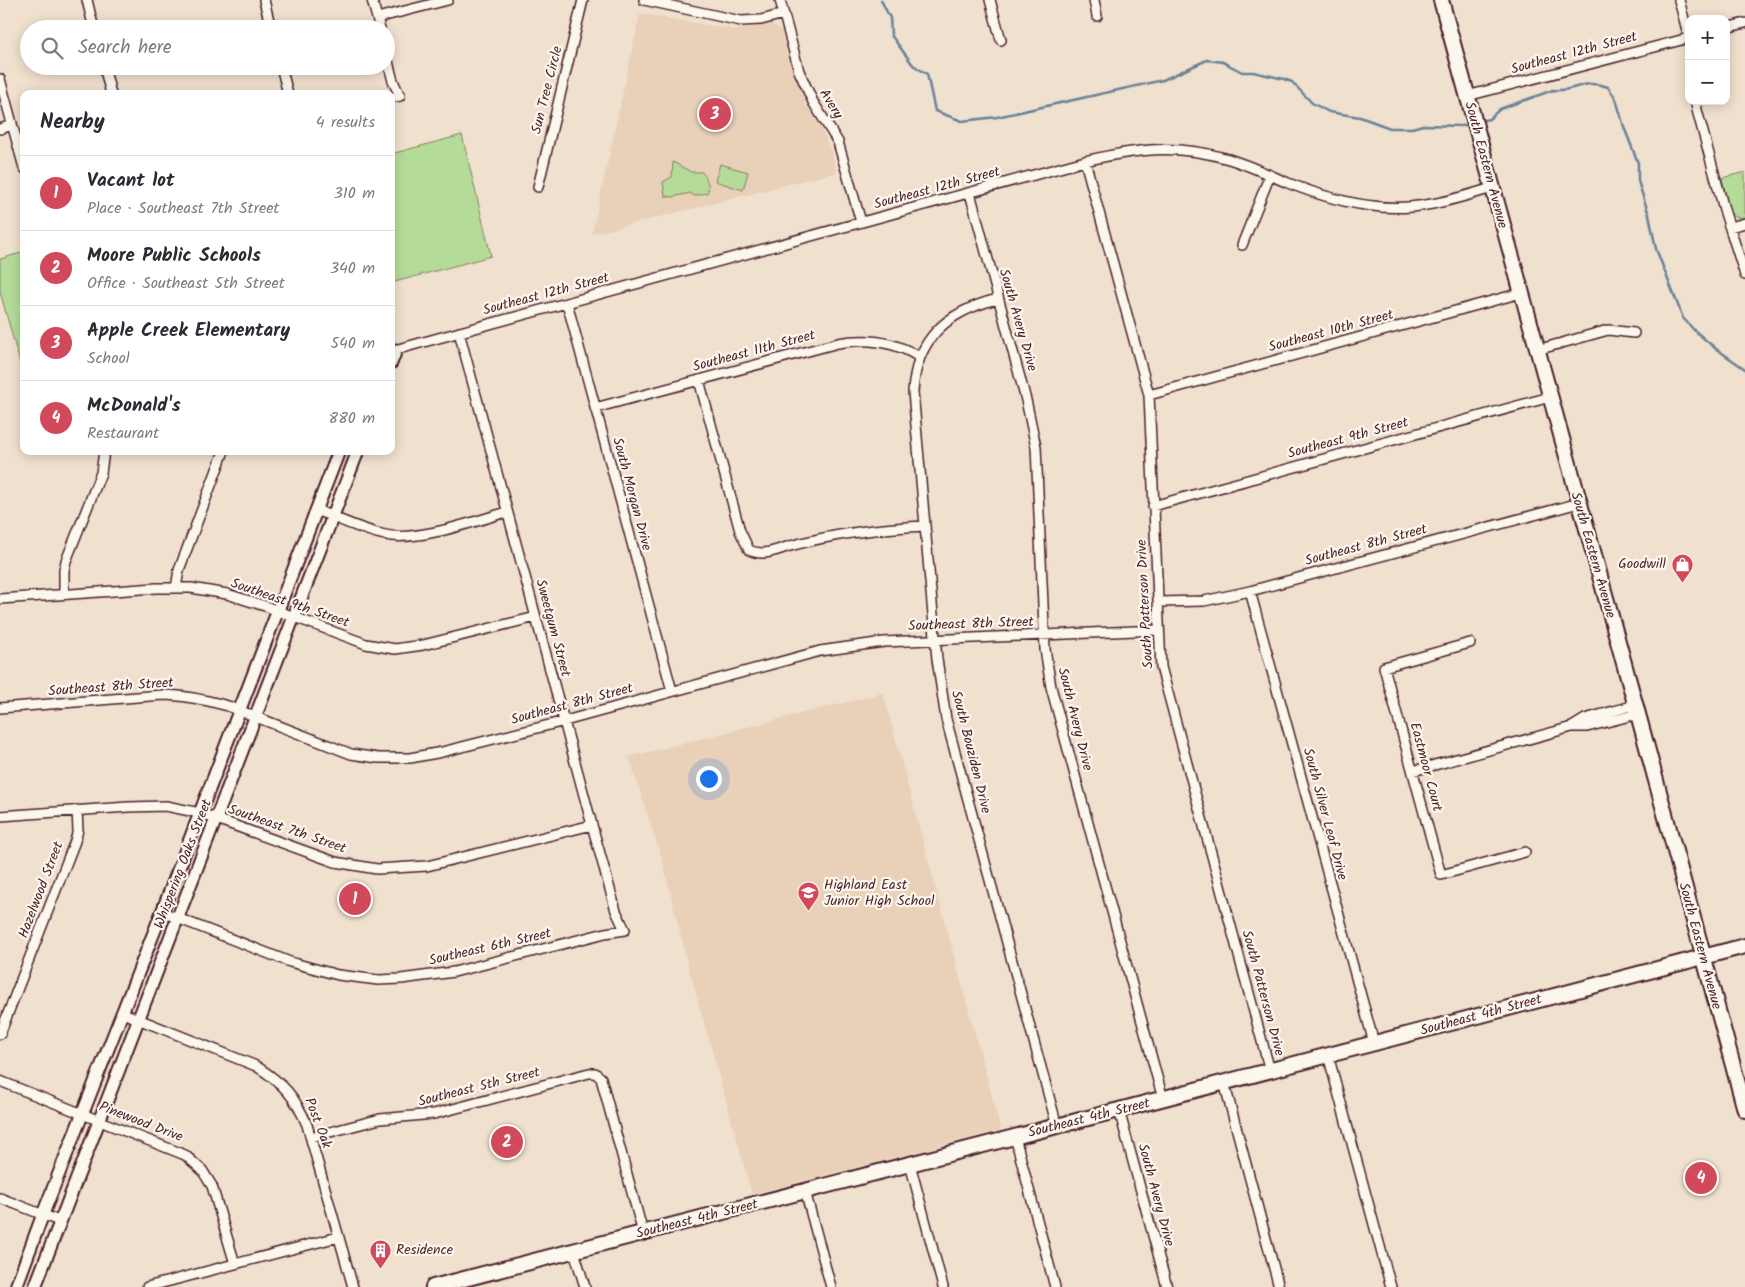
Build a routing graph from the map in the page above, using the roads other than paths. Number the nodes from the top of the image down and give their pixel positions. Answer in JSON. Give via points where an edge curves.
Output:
{"nodes":[{"id":1,"x":87,"y":0,"type":"edge"},
{"id":2,"x":264,"y":0,"type":"edge"},
{"id":3,"x":372,"y":0,"type":"edge"},
{"id":4,"x":448,"y":0,"type":"edge"},
{"id":5,"x":584,"y":0,"type":"edge"},
{"id":6,"x":644,"y":0,"type":"edge"},
{"id":7,"x":780,"y":0,"type":"edge"},
{"id":8,"x":990,"y":0,"type":"edge"},
{"id":9,"x":1094,"y":0,"type":"edge"},
{"id":10,"x":1441,"y":0,"type":"edge"},
{"id":11,"x":1679,"y":0,"type":"edge"},
{"id":12,"x":784,"y":14,"type":"junction"},
{"id":13,"x":1097,"y":16,"type":"dead end"},
{"id":14,"x":377,"y":18,"type":"joint"},
{"id":15,"x":92,"y":20,"type":"edge"},
{"id":16,"x":269,"y":20,"type":"edge"},
{"id":17,"x":1685,"y":23,"type":"edge"},
{"id":18,"x":1745,"y":23,"type":"edge"},
{"id":19,"x":1730,"y":27,"type":"edge"},
{"id":20,"x":1685,"y":39,"type":"edge"},
{"id":21,"x":1001,"y":40,"type":"dead end"},
{"id":22,"x":106,"y":75,"type":"edge"},
{"id":23,"x":283,"y":75,"type":"edge"},
{"id":24,"x":391,"y":75,"type":"edge"},
{"id":25,"x":0,"y":79,"type":"edge"},
{"id":26,"x":110,"y":90,"type":"edge"},
{"id":27,"x":287,"y":90,"type":"edge"},
{"id":28,"x":395,"y":90,"type":"edge"},
{"id":29,"x":1467,"y":96,"type":"junction"},
{"id":30,"x":1696,"y":105,"type":"edge"},
{"id":31,"x":12,"y":125,"type":"junction"},
{"id":32,"x":0,"y":128,"type":"edge"},
{"id":33,"x":20,"y":154,"type":"edge"},
{"id":34,"x":1086,"y":161,"type":"junction"},
{"id":35,"x":1270,"y":175,"type":"junction"},
{"id":36,"x":538,"y":186,"type":"dead end"},
{"id":37,"x":1492,"y":188,"type":"junction"},
{"id":38,"x":970,"y":194,"type":"junction"},
{"id":39,"x":861,"y":222,"type":"junction"},
{"id":40,"x":1745,"y":223,"type":"edge"},
{"id":41,"x":1730,"y":227,"type":"junction"},
{"id":42,"x":1242,"y":245,"type":"dead end"},
{"id":43,"x":1745,"y":275,"type":"edge"},
{"id":44,"x":1521,"y":293,"type":"junction"},
{"id":45,"x":997,"y":299,"type":"junction"},
{"id":46,"x":567,"y":303,"type":"junction"},
{"id":47,"x":459,"y":332,"type":"junction"},
{"id":48,"x":1634,"y":333,"type":"dead end"},
{"id":49,"x":1537,"y":350,"type":"junction"},
{"id":50,"x":395,"y":351,"type":"edge"},
{"id":51,"x":919,"y":357,"type":"junction"},
{"id":52,"x":699,"y":380,"type":"junction"},
{"id":53,"x":1149,"y":395,"type":"junction"},
{"id":54,"x":1550,"y":397,"type":"junction"},
{"id":55,"x":595,"y":408,"type":"junction"},
{"id":56,"x":103,"y":455,"type":"edge"},
{"id":57,"x":222,"y":455,"type":"edge"},
{"id":58,"x":337,"y":455,"type":"edge"},
{"id":59,"x":356,"y":455,"type":"edge"},
{"id":60,"x":1579,"y":503,"type":"junction"},
{"id":61,"x":1153,"y":506,"type":"junction"},
{"id":62,"x":316,"y":510,"type":"junction"},
{"id":63,"x":508,"y":512,"type":"junction"},
{"id":64,"x":333,"y":516,"type":"junction"},
{"id":65,"x":925,"y":526,"type":"junction"},
{"id":66,"x":176,"y":588,"type":"junction"},
{"id":67,"x":1250,"y":591,"type":"junction"},
{"id":68,"x":64,"y":594,"type":"junction"},
{"id":69,"x":0,"y":599,"type":"edge"},
{"id":70,"x":1158,"y":602,"type":"junction"},
{"id":71,"x":278,"y":612,"type":"junction"},
{"id":72,"x":536,"y":617,"type":"junction"},
{"id":73,"x":293,"y":618,"type":"junction"},
{"id":74,"x":1158,"y":630,"type":"junction"},
{"id":75,"x":1045,"y":635,"type":"junction"},
{"id":76,"x":936,"y":639,"type":"junction"},
{"id":77,"x":1470,"y":643,"type":"dead end"},
{"id":78,"x":672,"y":691,"type":"junction"},
{"id":79,"x":0,"y":708,"type":"edge"},
{"id":80,"x":1637,"y":709,"type":"junction"},
{"id":81,"x":240,"y":711,"type":"junction"},
{"id":82,"x":255,"y":718,"type":"junction"},
{"id":83,"x":565,"y":721,"type":"junction"},
{"id":84,"x":1413,"y":771,"type":"junction"},
{"id":85,"x":76,"y":810,"type":"junction"},
{"id":86,"x":200,"y":813,"type":"junction"},
{"id":87,"x":0,"y":816,"type":"edge"},
{"id":88,"x":216,"y":819,"type":"junction"},
{"id":89,"x":592,"y":825,"type":"junction"},
{"id":90,"x":1525,"y":852,"type":"dead end"},
{"id":91,"x":162,"y":912,"type":"junction"},
{"id":92,"x":177,"y":919,"type":"junction"},
{"id":93,"x":624,"y":930,"type":"joint"},
{"id":94,"x":1745,"y":946,"type":"edge"},
{"id":95,"x":1704,"y":957,"type":"junction"},
{"id":96,"x":123,"y":1014,"type":"junction"},
{"id":97,"x":138,"y":1019,"type":"junction"},
{"id":98,"x":0,"y":1034,"type":"edge"},
{"id":99,"x":1374,"y":1043,"type":"junction"},
{"id":100,"x":1328,"y":1055,"type":"junction"},
{"id":101,"x":1270,"y":1071,"type":"junction"},
{"id":102,"x":0,"y":1081,"type":"edge"},
{"id":103,"x":1224,"y":1082,"type":"junction"},
{"id":104,"x":1164,"y":1098,"type":"junction"},
{"id":105,"x":1119,"y":1110,"type":"junction"},
{"id":106,"x":1745,"y":1110,"type":"edge"},
{"id":107,"x":83,"y":1114,"type":"junction"},
{"id":108,"x":99,"y":1120,"type":"junction"},
{"id":109,"x":1057,"y":1126,"type":"junction"},
{"id":110,"x":311,"y":1137,"type":"junction"},
{"id":111,"x":1015,"y":1137,"type":"junction"},
{"id":112,"x":910,"y":1164,"type":"junction"},
{"id":113,"x":805,"y":1191,"type":"junction"},
{"id":114,"x":0,"y":1198,"type":"edge"},
{"id":115,"x":43,"y":1214,"type":"junction"},
{"id":116,"x":59,"y":1221,"type":"junction"},
{"id":117,"x":643,"y":1232,"type":"junction"},
{"id":118,"x":338,"y":1238,"type":"junction"},
{"id":119,"x":574,"y":1250,"type":"junction"},
{"id":120,"x":235,"y":1264,"type":"junction"},
{"id":121,"x":471,"y":1282,"type":"edge"},
{"id":122,"x":454,"y":1284,"type":"edge"},
{"id":123,"x":16,"y":1287,"type":"edge"},
{"id":124,"x":34,"y":1287,"type":"edge"},
{"id":125,"x":147,"y":1287,"type":"edge"},
{"id":126,"x":353,"y":1287,"type":"edge"},
{"id":127,"x":433,"y":1287,"type":"edge"},
{"id":128,"x":585,"y":1287,"type":"edge"},
{"id":129,"x":831,"y":1287,"type":"edge"},
{"id":130,"x":943,"y":1287,"type":"edge"},
{"id":131,"x":1055,"y":1287,"type":"edge"},
{"id":132,"x":1167,"y":1287,"type":"edge"},
{"id":133,"x":1279,"y":1287,"type":"edge"},
{"id":134,"x":1391,"y":1287,"type":"edge"}],
"edges":[{"from":1,"to":15,"type":"street"},
{"from":2,"to":16,"type":"street"},
{"from":3,"to":14,"type":"street"},
{"from":4,"to":14,"type":"street"},
{"from":5,"to":36,"type":"street","name":"Sun Tree Circle"},
{"from":6,"to":12,"type":"street","via":[[740,21]]},
{"from":7,"to":12,"type":"street","name":"Avery"},
{"from":8,"to":21,"type":"street"},
{"from":9,"to":13,"type":"street"},
{"from":10,"to":29,"type":"main road","name":"South Eastern Avenue"},
{"from":11,"to":17,"type":"street"},
{"from":12,"to":39,"type":"street","name":"Avery","via":[[806,89],[838,142]]},
{"from":18,"to":19,"type":"street"},
{"from":20,"to":29,"type":"street","name":"Southeast 12th Street"},
{"from":22,"to":26,"type":"street"},
{"from":23,"to":27,"type":"street"},
{"from":24,"to":28,"type":"street"},
{"from":25,"to":31,"type":"street"},
{"from":29,"to":37,"type":"main road","name":"South Eastern Avenue"},
{"from":30,"to":41,"type":"street"},
{"from":31,"to":32,"type":"street"},
{"from":31,"to":33,"type":"street"},
{"from":34,"to":35,"type":"street","name":"Southeast 12th Street","via":[[1148,149],[1180,150],[1226,158]]},
{"from":34,"to":38,"type":"street","name":"Southeast 12th Street"},
{"from":34,"to":53,"type":"street","name":"South Patterson Drive"},
{"from":35,"to":37,"type":"street","name":"Southeast 12th Street","via":[[1313,193],[1374,207],[1428,205]]},
{"from":35,"to":42,"type":"street"},
{"from":37,"to":44,"type":"main road","name":"South Eastern Avenue"},
{"from":38,"to":39,"type":"street","name":"Southeast 12th Street"},
{"from":38,"to":45,"type":"street","name":"South Avery Drive"},
{"from":39,"to":46,"type":"street","name":"Southeast 12th Street"},
{"from":40,"to":41,"type":"street"},
{"from":41,"to":43,"type":"street"},
{"from":44,"to":49,"type":"main road","name":"South Eastern Avenue"},
{"from":44,"to":53,"type":"street","name":"Southeast 10th Street"},
{"from":45,"to":51,"type":"street","name":"South Bouziden Drive","via":[[948,319]]},
{"from":45,"to":75,"type":"street","name":"South Avery Drive","via":[[1036,447]]},
{"from":46,"to":47,"type":"street","name":"Southeast 12th Street"},
{"from":46,"to":55,"type":"street","name":"South Morgan Drive"},
{"from":47,"to":50,"type":"street","name":"Southeast 12th Street"},
{"from":47,"to":63,"type":"street","name":"Sweetgum Street"},
{"from":48,"to":49,"type":"street","via":[[1608,330]]},
{"from":49,"to":54,"type":"main road","name":"South Eastern Avenue"},
{"from":51,"to":52,"type":"street","name":"Southeast 11th Street","via":[[887,343],[854,340]]},
{"from":51,"to":65,"type":"street","name":"South Bouziden Drive","via":[[914,392]]},
{"from":52,"to":55,"type":"street","name":"Southeast 11th Street"},
{"from":52,"to":65,"type":"street","via":[[740,531],[752,552],[767,553],[870,530]]},
{"from":53,"to":61,"type":"street","name":"South Patterson Drive"},
{"from":54,"to":60,"type":"main road","name":"South Eastern Avenue"},
{"from":54,"to":61,"type":"street","name":"Southeast 9th Street"},
{"from":55,"to":78,"type":"street","name":"South Morgan Drive"},
{"from":56,"to":68,"type":"street","via":[[101,473],[66,560]]},
{"from":57,"to":66,"type":"street","via":[[179,570]]},
{"from":58,"to":62,"type":"street","name":"Whispering Oaks Street"},
{"from":59,"to":64,"type":"street","name":"Whispering Oaks Street"},
{"from":60,"to":67,"type":"street","name":"Southeast 8th Street"},
{"from":60,"to":80,"type":"main road","name":"South Eastern Avenue"},
{"from":61,"to":70,"type":"street","name":"South Patterson Drive"},
{"from":62,"to":64,"type":"street"},
{"from":62,"to":71,"type":"street","name":"Whispering Oaks Street"},
{"from":63,"to":64,"type":"street","via":[[406,537],[384,535]]},
{"from":63,"to":72,"type":"street","name":"Sweetgum Street"},
{"from":64,"to":73,"type":"street","name":"Whispering Oaks Street"},
{"from":65,"to":76,"type":"street","name":"South Bouziden Drive"},
{"from":66,"to":68,"type":"street","name":"Southeast 9th Street"},
{"from":66,"to":71,"type":"street","name":"Southeast 9th Street","via":[[227,594]]},
{"from":67,"to":70,"type":"street","name":"Southeast 8th Street","via":[[1204,601]]},
{"from":67,"to":99,"type":"street","name":"South Silver Leaf Drive"},
{"from":68,"to":69,"type":"street","name":"Southeast 9th Street"},
{"from":70,"to":74,"type":"street","name":"South Patterson Drive"},
{"from":71,"to":73,"type":"street","name":"Southeast 9th Street"},
{"from":71,"to":81,"type":"street","name":"Whispering Oaks Street"},
{"from":72,"to":73,"type":"street","name":"Southeast 9th Street","via":[[396,649],[366,644]]},
{"from":72,"to":83,"type":"street","name":"Sweetgum Street"},
{"from":73,"to":82,"type":"street","name":"Whispering Oaks Street"},
{"from":74,"to":75,"type":"street","name":"Southeast 8th Street"},
{"from":74,"to":101,"type":"street","name":"South Patterson Drive","via":[[1161,667]]},
{"from":75,"to":76,"type":"street","name":"Southeast 8th Street"},
{"from":75,"to":104,"type":"street","name":"South Avery Drive","via":[[1051,687]]},
{"from":76,"to":78,"type":"street","name":"Southeast 8th Street","via":[[862,644],[820,651]]},
{"from":76,"to":109,"type":"street","name":"South Bouziden Drive","via":[[946,719]]},
{"from":77,"to":84,"type":"street","name":"Eastmoor Court","via":[[1384,667]]},
{"from":78,"to":83,"type":"street","name":"Southeast 8th Street"},
{"from":79,"to":81,"type":"street","name":"Southeast 8th Street","via":[[173,695],[208,700]]},
{"from":80,"to":84,"type":"street","via":[[1587,727],[1572,728]]},
{"from":80,"to":95,"type":"main road","name":"South Eastern Avenue"},
{"from":81,"to":82,"type":"street","name":"Southeast 8th Street"},
{"from":81,"to":86,"type":"street","name":"Whispering Oaks Street"},
{"from":82,"to":83,"type":"street","name":"Southeast 8th Street","via":[[351,754],[391,759],[425,756]]},
{"from":82,"to":88,"type":"street","name":"Whispering Oaks Street"},
{"from":83,"to":89,"type":"street","name":"Sweetgum Street"},
{"from":84,"to":90,"type":"street","name":"Eastmoor Court","via":[[1441,875]]},
{"from":85,"to":86,"type":"street","name":"Southeast 7th Street","via":[[152,806]]},
{"from":85,"to":87,"type":"street","name":"Southeast 7th Street"},
{"from":85,"to":98,"type":"street","name":"Hazelwood Street","via":[[78,830],[75,841]]},
{"from":86,"to":88,"type":"street","name":"Southeast 7th Street"},
{"from":86,"to":91,"type":"street","name":"Whispering Oaks Street"},
{"from":88,"to":89,"type":"street","name":"Southeast 7th Street","via":[[335,862],[377,869],[427,866]]},
{"from":88,"to":92,"type":"street","name":"Whispering Oaks Street"},
{"from":89,"to":93,"type":"street","name":"Sweetgum Street"},
{"from":91,"to":92,"type":"street","name":"Southeast 6th Street"},
{"from":91,"to":96,"type":"street","name":"Whispering Oaks Street"},
{"from":92,"to":93,"type":"street","name":"Southeast 6th Street","via":[[290,962],[378,980],[454,972]]},
{"from":92,"to":97,"type":"street","name":"Whispering Oaks Street"},
{"from":94,"to":95,"type":"main road","name":"Southeast 4th Street"},
{"from":95,"to":99,"type":"main road","name":"Southeast 4th Street"},
{"from":95,"to":106,"type":"main road","name":"South Eastern Avenue"},
{"from":96,"to":97,"type":"street","name":"Post Oak"},
{"from":96,"to":107,"type":"street","name":"Whispering Oaks Street"},
{"from":97,"to":108,"type":"street","name":"Whispering Oaks Street"},
{"from":97,"to":110,"type":"street","name":"Post Oak","via":[[256,1066],[276,1079],[295,1099]]},
{"from":99,"to":100,"type":"main road","name":"Southeast 4th Street"},
{"from":100,"to":101,"type":"main road","name":"Southeast 4th Street"},
{"from":100,"to":134,"type":"street"},
{"from":101,"to":103,"type":"main road","name":"Southeast 4th Street"},
{"from":102,"to":107,"type":"street","name":"Pinewood Drive"},
{"from":103,"to":104,"type":"main road","name":"Southeast 4th Street"},
{"from":103,"to":133,"type":"street"},
{"from":104,"to":105,"type":"main road","name":"Southeast 4th Street"},
{"from":105,"to":109,"type":"main road","name":"Southeast 4th Street"},
{"from":105,"to":132,"type":"street","name":"South Avery Drive"},
{"from":107,"to":108,"type":"street","name":"Pinewood Drive"},
{"from":107,"to":115,"type":"street","name":"Whispering Oaks Street"},
{"from":108,"to":116,"type":"street","name":"Whispering Oaks Street"},
{"from":108,"to":120,"type":"street","name":"Pinewood Drive","via":[[185,1154],[202,1170],[212,1186]]},
{"from":109,"to":111,"type":"main road","name":"Southeast 4th Street"},
{"from":110,"to":117,"type":"street","name":"Southeast 5th Street","via":[[380,1119],[426,1116],[595,1073],[601,1078]]},
{"from":110,"to":118,"type":"street","name":"Post Oak"},
{"from":111,"to":112,"type":"main road","name":"Southeast 4th Street"},
{"from":111,"to":131,"type":"street"},
{"from":112,"to":113,"type":"main road","name":"Southeast 4th Street"},
{"from":112,"to":130,"type":"street"},
{"from":113,"to":117,"type":"main road","name":"Southeast 4th Street"},
{"from":113,"to":129,"type":"street"},
{"from":114,"to":115,"type":"street"},
{"from":115,"to":116,"type":"street"},
{"from":115,"to":123,"type":"street","name":"Whispering Oaks Street"},
{"from":116,"to":124,"type":"street","name":"Whispering Oaks Street"},
{"from":117,"to":119,"type":"main road","name":"Southeast 4th Street"},
{"from":118,"to":120,"type":"street"},
{"from":118,"to":126,"type":"street","name":"Post Oak"},
{"from":119,"to":121,"type":"main road","name":"Southeast 4th Street"},
{"from":119,"to":128,"type":"street"},
{"from":120,"to":125,"type":"street"},
{"from":121,"to":122,"type":"main road","name":"Southeast 4th Street"},
{"from":122,"to":127,"type":"main road","name":"Southeast 4th Street"}]}
